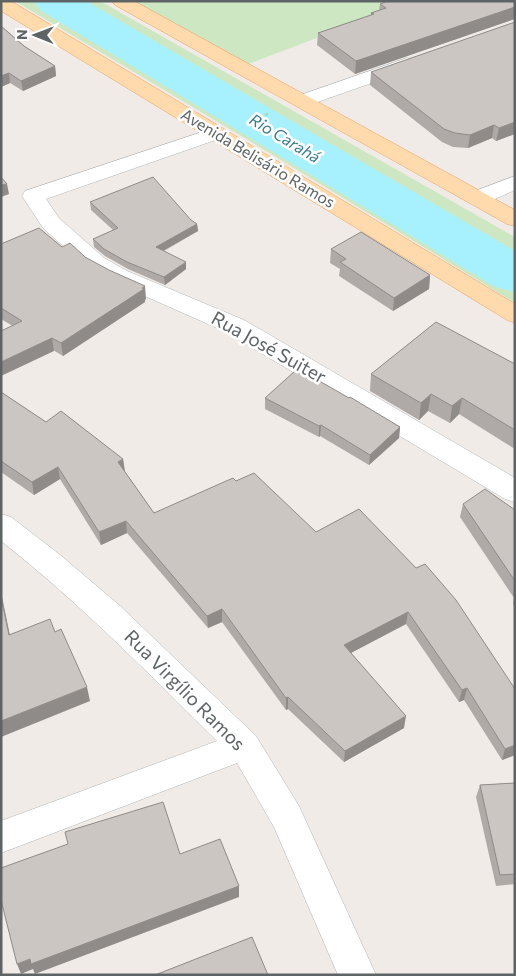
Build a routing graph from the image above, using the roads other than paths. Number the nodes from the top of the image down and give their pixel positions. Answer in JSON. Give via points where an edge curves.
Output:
{"nodes":[{"id":1,"x":121,"y":1,"type":"edge"},
{"id":2,"x":1,"y":3,"type":"edge"},
{"id":3,"x":422,"y":58,"type":"edge"},
{"id":4,"x":302,"y":101,"type":"junction"},
{"id":5,"x":217,"y":133,"type":"junction"},
{"id":6,"x":515,"y":182,"type":"edge"},
{"id":7,"x":478,"y":198,"type":"junction"},
{"id":8,"x":515,"y":219,"type":"edge"},
{"id":9,"x":515,"y":315,"type":"edge"},
{"id":10,"x":515,"y":492,"type":"edge"},
{"id":11,"x":1,"y":525,"type":"edge"},
{"id":12,"x":244,"y":746,"type":"junction"},
{"id":13,"x":1,"y":837,"type":"edge"},
{"id":14,"x":357,"y":975,"type":"edge"}],
"edges":[{"from":1,"to":4,"type":"main road"},
{"from":2,"to":5,"type":"main road","name":"Avenida Belisário Ramos"},
{"from":3,"to":4,"type":"street"},
{"from":4,"to":7,"type":"main road"},
{"from":5,"to":9,"type":"main road","name":"Avenida Belisário Ramos"},
{"from":5,"to":10,"type":"street","name":"Rua José Suiter","via":[[33,196],[50,223],[96,263],[236,326]]},
{"from":6,"to":7,"type":"street"},
{"from":7,"to":8,"type":"main road"},
{"from":11,"to":12,"type":"street","name":"Rua Virgílio Ramos","via":[[108,614]]},
{"from":12,"to":13,"type":"street"},
{"from":12,"to":14,"type":"street","name":"Rua Virgílio Ramos","via":[[287,817]]}]}
